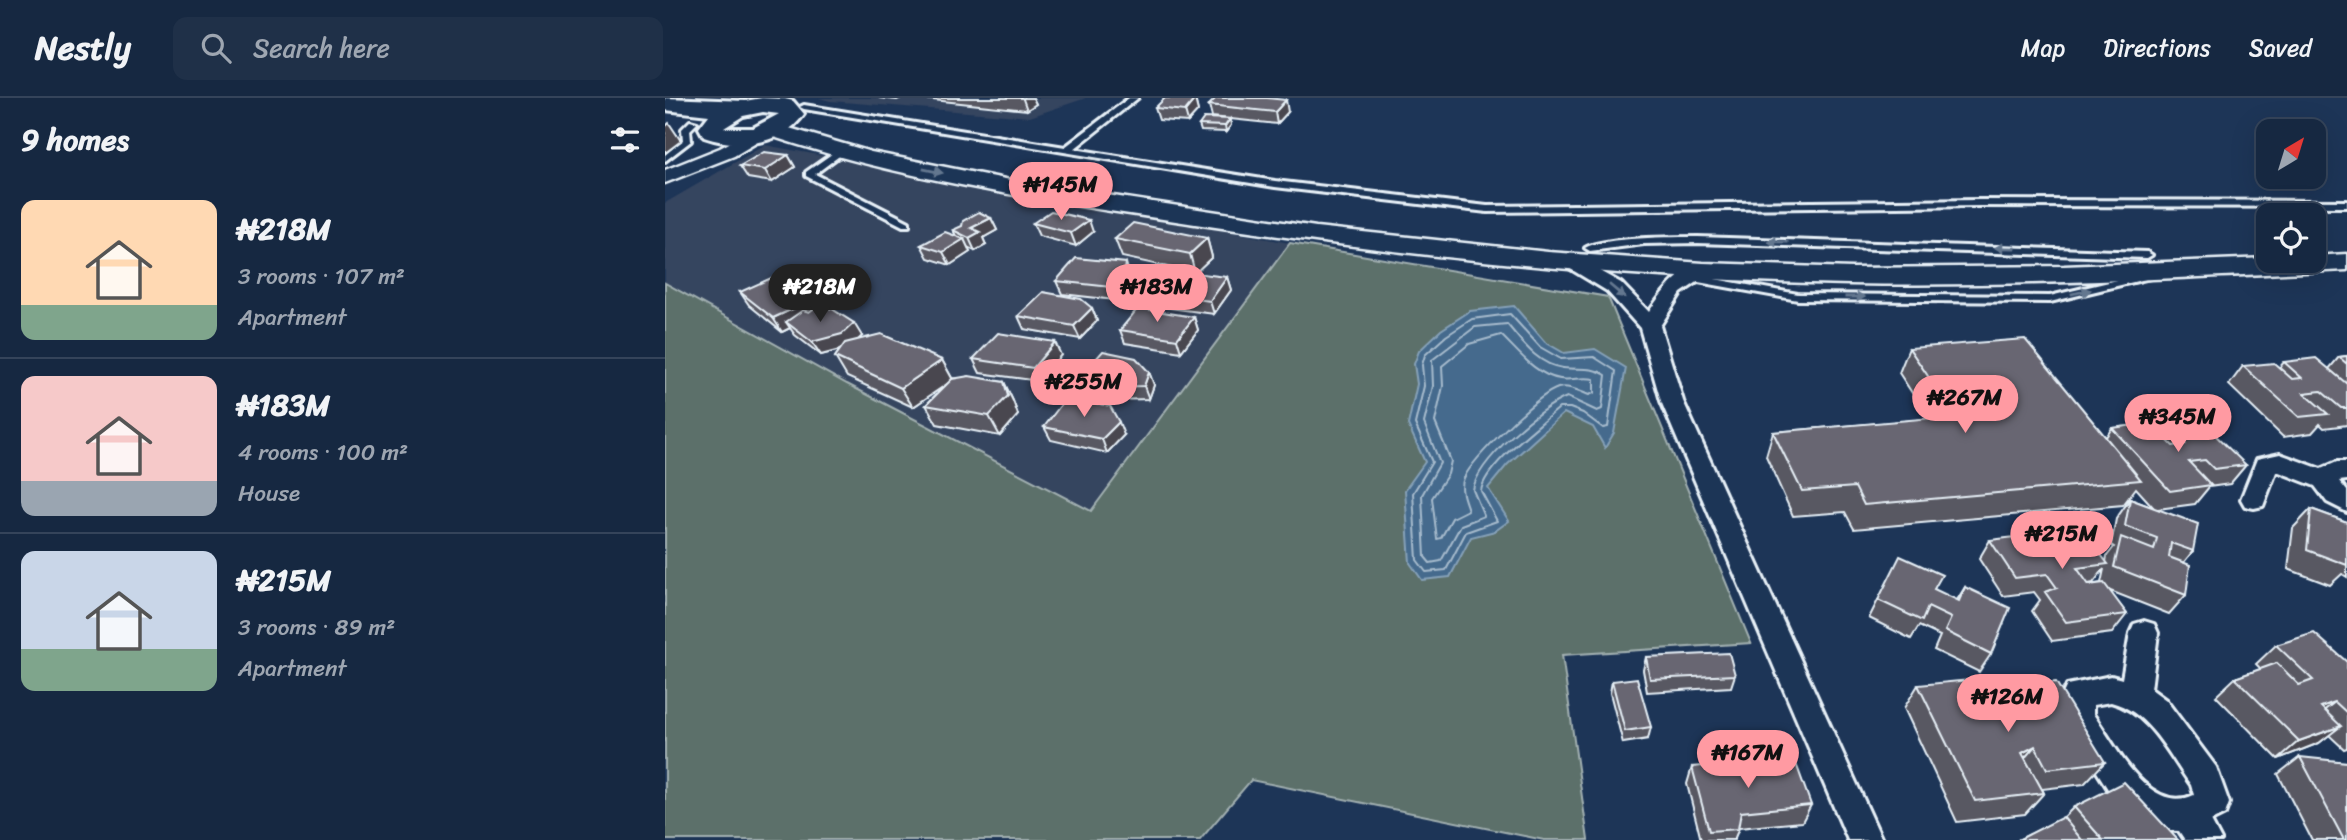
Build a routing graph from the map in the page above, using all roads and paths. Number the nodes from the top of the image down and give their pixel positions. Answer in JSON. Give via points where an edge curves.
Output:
{"nodes":[{"id":1,"x":1134,"y":98,"type":"edge"},
{"id":2,"x":665,"y":103,"type":"edge"},
{"id":3,"x":780,"y":113,"type":"edge"},
{"id":4,"x":665,"y":114,"type":"edge"},
{"id":5,"x":706,"y":129,"type":"junction"},
{"id":6,"x":1068,"y":149,"type":"junction"},
{"id":7,"x":842,"y":151,"type":"junction"},
{"id":8,"x":665,"y":159,"type":"edge"},
{"id":9,"x":665,"y":175,"type":"edge"},
{"id":10,"x":2347,"y":204,"type":"edge"},
{"id":11,"x":906,"y":223,"type":"dead end"},
{"id":12,"x":2347,"y":246,"type":"edge"},
{"id":13,"x":2326,"y":247,"type":"edge"},
{"id":14,"x":2256,"y":249,"type":"edge"},
{"id":15,"x":1583,"y":256,"type":"junction"},
{"id":16,"x":2347,"y":262,"type":"edge"},
{"id":17,"x":1698,"y":275,"type":"junction"},
{"id":18,"x":1650,"y":326,"type":"junction"},
{"id":19,"x":2337,"y":475,"type":"edge"},
{"id":20,"x":2254,"y":499,"type":"dead end"},
{"id":21,"x":2347,"y":503,"type":"edge"},
{"id":22,"x":2144,"y":633,"type":"dead end"},
{"id":23,"x":2135,"y":695,"type":"junction"},
{"id":24,"x":2196,"y":828,"type":"edge"},
{"id":25,"x":1864,"y":840,"type":"edge"}],
"edges":[{"from":1,"to":6,"type":"lane"},
{"from":2,"to":3,"type":"main road"},
{"from":3,"to":5,"type":"main road","via":[[721,117]]},
{"from":3,"to":6,"type":"lane"},
{"from":3,"to":7,"type":"main road"},
{"from":3,"to":9,"type":"street","via":[[727,152]]},
{"from":3,"to":15,"type":"main road","via":[[821,131],[1107,187]]},
{"from":4,"to":5,"type":"main road"},
{"from":5,"to":8,"type":"lane","via":[[686,129],[687,141]]},
{"from":5,"to":9,"type":"street","via":[[700,150]]},
{"from":6,"to":10,"type":"lane","via":[[1275,184],[1487,209]]},
{"from":7,"to":11,"type":"lane","via":[[809,174]]},
{"from":7,"to":15,"type":"main road","one_way":true,"via":[[945,174],[1260,227],[1458,253]]},
{"from":12,"to":13,"type":"main road"},
{"from":14,"to":15,"type":"main road","one_way":true,"via":[[2005,260]]},
{"from":15,"to":17,"type":"main road"},
{"from":15,"to":18,"type":"street","one_way":true},
{"from":17,"to":16,"type":"main road","one_way":true,"via":[[2020,276]]},
{"from":17,"to":18,"type":"street","via":[[1674,289]]},
{"from":18,"to":25,"type":"street","via":[[1672,401]]},
{"from":19,"to":20,"type":"street","via":[[2280,463],[2266,465]]},
{"from":19,"to":21,"type":"street","via":[[2329,489]]},
{"from":22,"to":23,"type":"street"},
{"from":23,"to":24,"type":"street","via":[[2155,710],[2205,778],[2213,803]]},
{"from":23,"to":24,"type":"street","via":[[2111,689],[2078,694],[2078,718],[2132,797],[2159,814]]}]}
